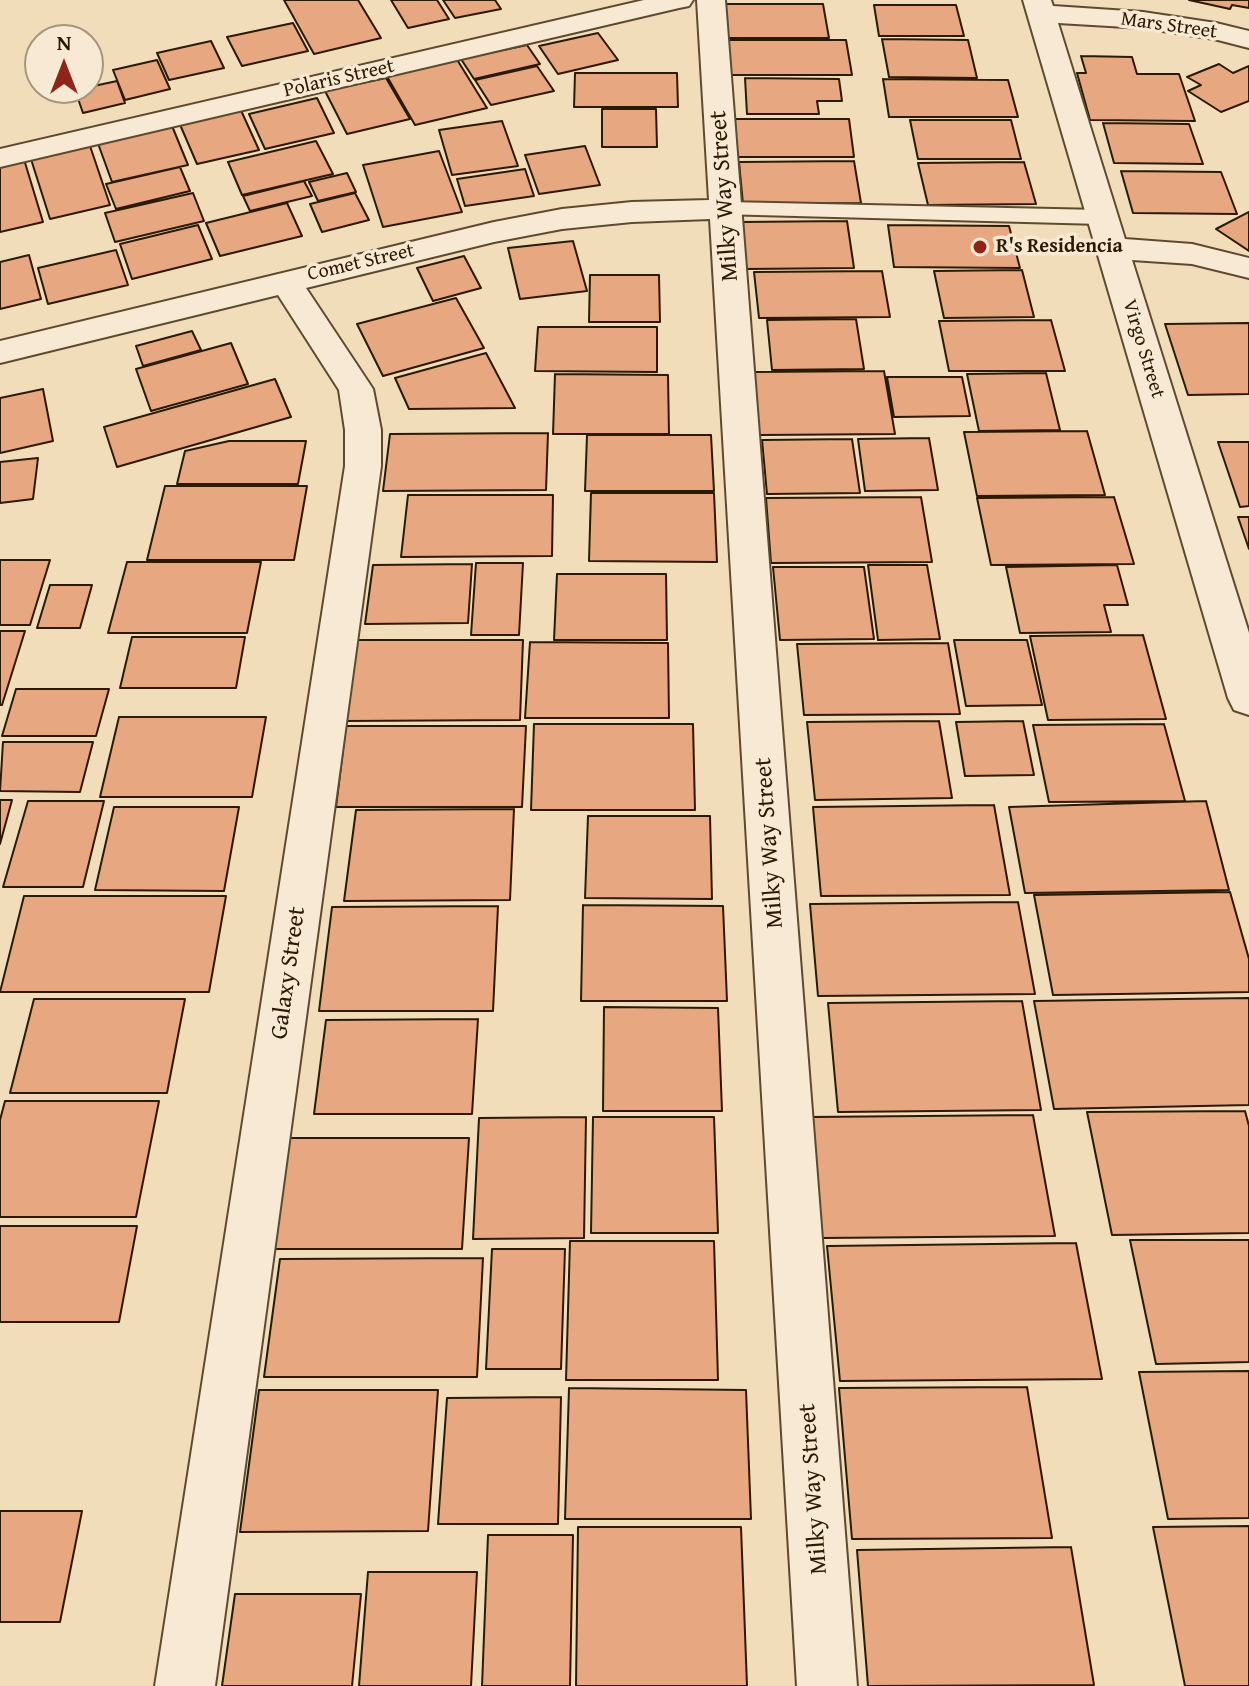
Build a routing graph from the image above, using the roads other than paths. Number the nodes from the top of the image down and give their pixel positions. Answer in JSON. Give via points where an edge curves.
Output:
{"nodes":[{"id":1,"x":679,"y":0,"type":"edge"},
{"id":2,"x":711,"y":0,"type":"edge"},
{"id":3,"x":1039,"y":7,"type":"edge"},
{"id":4,"x":1249,"y":40,"type":"edge"},
{"id":5,"x":0,"y":158,"type":"edge"},
{"id":6,"x":727,"y":209,"type":"junction"},
{"id":7,"x":1106,"y":233,"type":"junction"},
{"id":8,"x":1249,"y":268,"type":"edge"},
{"id":9,"x":285,"y":281,"type":"junction"},
{"id":10,"x":0,"y":352,"type":"edge"},
{"id":11,"x":1247,"y":683,"type":"edge"},
{"id":12,"x":185,"y":1686,"type":"edge"},
{"id":13,"x":827,"y":1686,"type":"edge"}],
"edges":[{"from":1,"to":5,"type":"street","name":"Polaris Street"},
{"from":2,"to":6,"type":"street","name":"Milky Way Street"},
{"from":3,"to":4,"type":"street","name":"Mars Street"},
{"from":3,"to":7,"type":"street","name":"Virgo Street"},
{"from":6,"to":7,"type":"lane"},
{"from":6,"to":9,"type":"street","name":"Comet Street","via":[[562,219]]},
{"from":6,"to":13,"type":"street","name":"Milky Way Street"},
{"from":7,"to":8,"type":"street"},
{"from":7,"to":11,"type":"street","name":"Virgo Street"},
{"from":9,"to":10,"type":"street","name":"Comet Street"},
{"from":9,"to":12,"type":"street","name":"Galaxy Street","via":[[356,389],[363,466]]}]}
